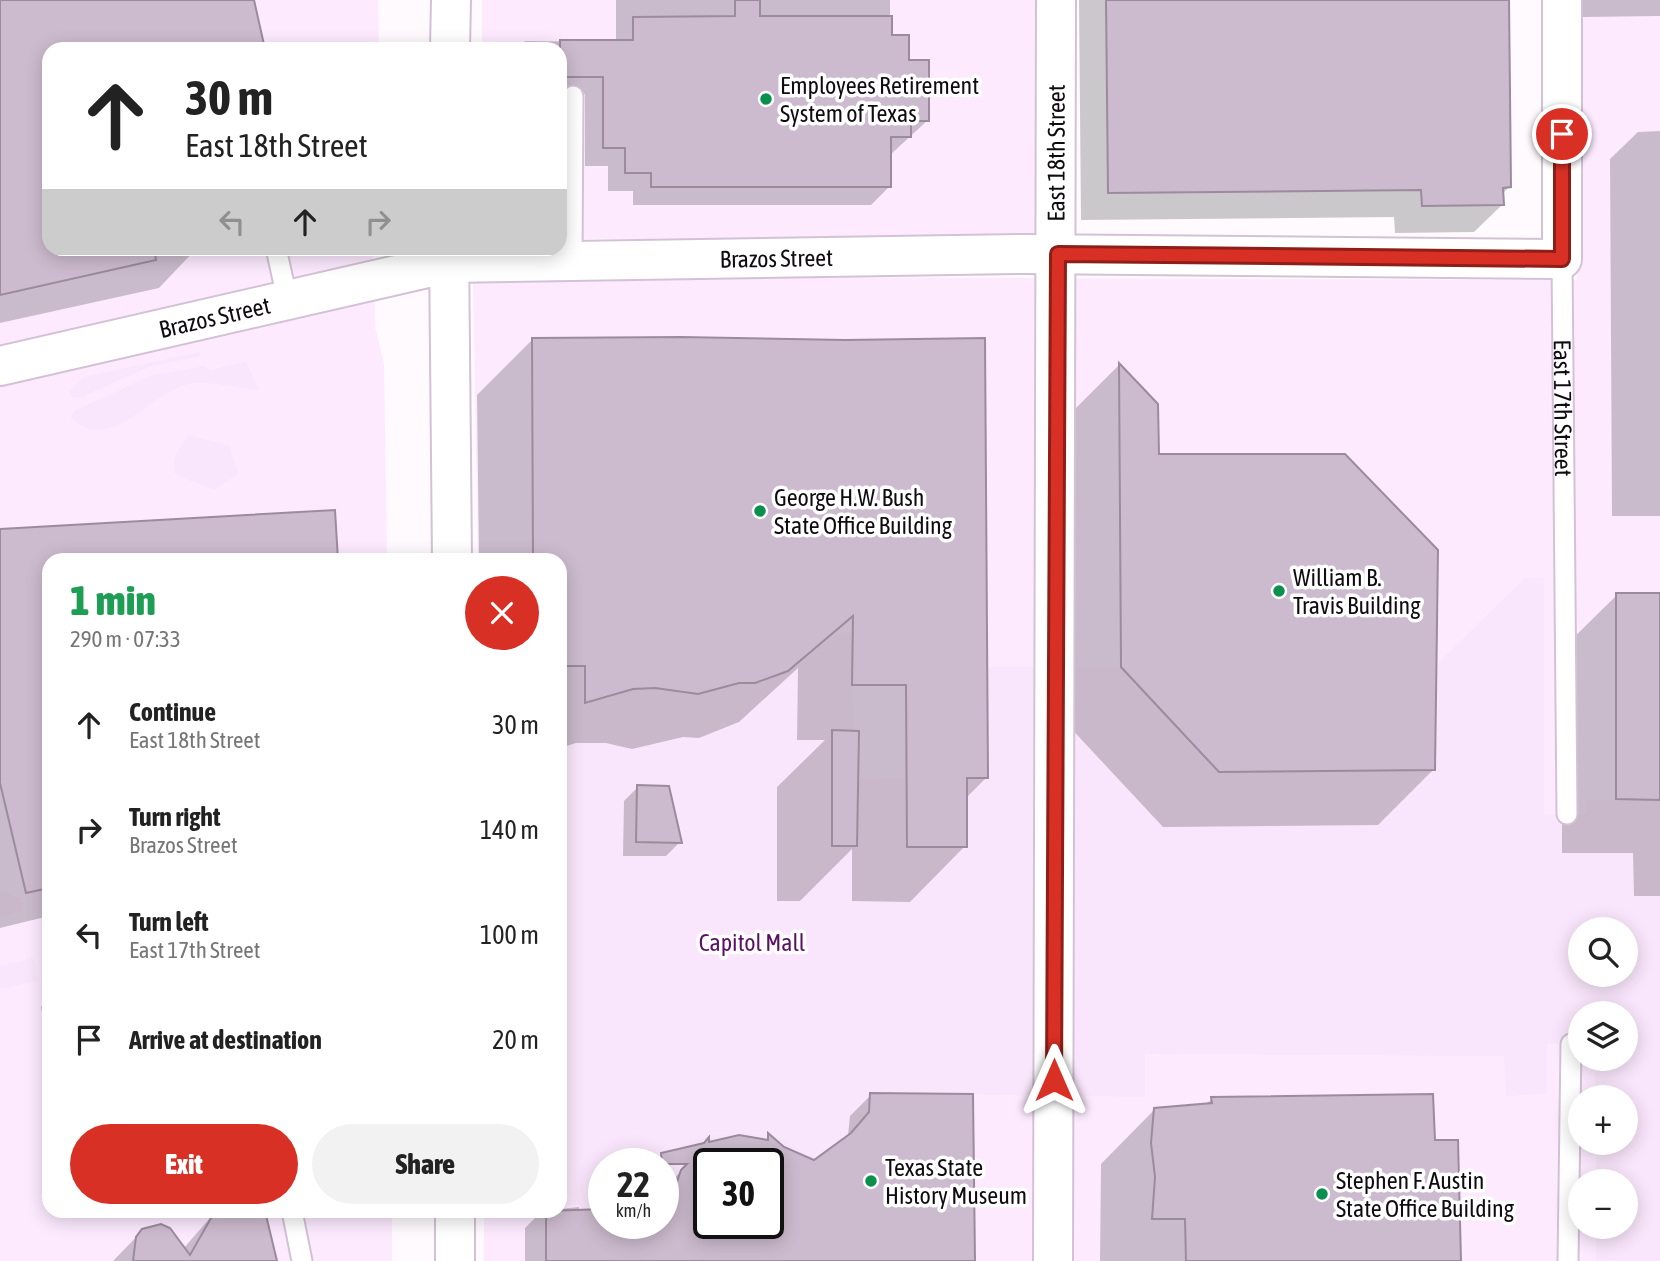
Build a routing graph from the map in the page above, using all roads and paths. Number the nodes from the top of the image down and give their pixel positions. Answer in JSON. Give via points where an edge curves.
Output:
{"nodes":[{"id":1,"x":451,"y":0,"type":"edge"},
{"id":2,"x":1056,"y":0,"type":"edge"},
{"id":3,"x":1562,"y":0,"type":"edge"},
{"id":4,"x":450,"y":42,"type":"edge"},
{"id":5,"x":573,"y":96,"type":"dead end"},
{"id":6,"x":1058,"y":254,"type":"junction"},
{"id":7,"x":278,"y":256,"type":"edge"},
{"id":8,"x":449,"y":256,"type":"edge"},
{"id":9,"x":1562,"y":259,"type":"junction"},
{"id":10,"x":572,"y":261,"type":"junction"},
{"id":11,"x":286,"y":298,"type":"junction"},
{"id":12,"x":0,"y":366,"type":"edge"},
{"id":13,"x":452,"y":553,"type":"edge"},
{"id":14,"x":1567,"y":814,"type":"dead end"},
{"id":15,"x":1571,"y":1071,"type":"edge"},
{"id":16,"x":293,"y":1218,"type":"edge"},
{"id":17,"x":455,"y":1218,"type":"edge"},
{"id":18,"x":302,"y":1261,"type":"edge"},
{"id":19,"x":455,"y":1261,"type":"edge"},
{"id":20,"x":1053,"y":1261,"type":"edge"},
{"id":21,"x":1568,"y":1261,"type":"edge"}],
"edges":[{"from":1,"to":4,"type":"street"},
{"from":2,"to":6,"type":"street","name":"East 18th Street"},
{"from":3,"to":9,"type":"street","name":"East 17th Street"},
{"from":5,"to":10,"type":"lane"},
{"from":6,"to":9,"type":"street","name":"Brazos Street"},
{"from":6,"to":10,"type":"street","name":"Brazos Street"},
{"from":6,"to":20,"type":"street","name":"East 18th Street"},
{"from":7,"to":11,"type":"lane"},
{"from":8,"to":10,"type":"street","name":"Brazos Street"},
{"from":8,"to":11,"type":"street","name":"Brazos Street"},
{"from":8,"to":13,"type":"street"},
{"from":9,"to":14,"type":"lane","name":"East 17th Street"},
{"from":11,"to":12,"type":"street","name":"Brazos Street"},
{"from":15,"to":21,"type":"lane"},
{"from":16,"to":18,"type":"lane"},
{"from":17,"to":19,"type":"street"}]}
